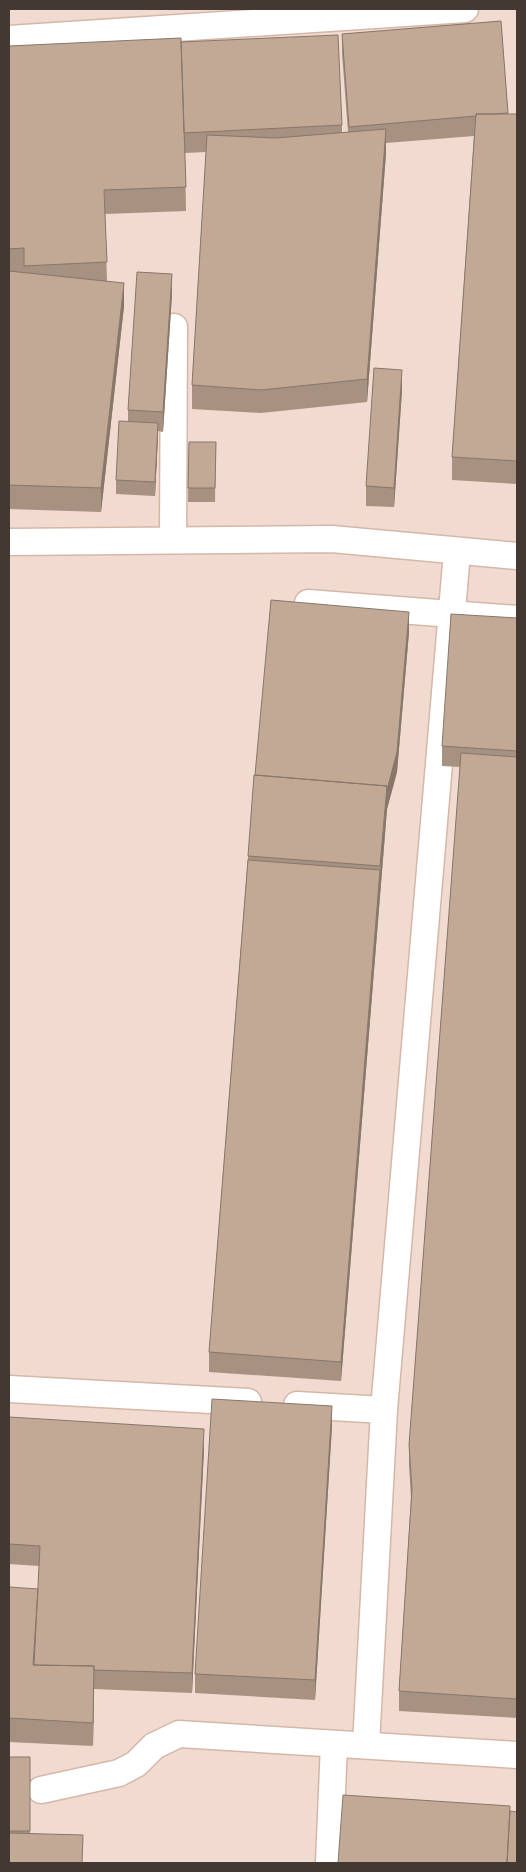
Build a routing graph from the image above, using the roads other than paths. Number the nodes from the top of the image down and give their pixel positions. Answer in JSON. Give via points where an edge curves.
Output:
{"nodes":[{"id":1,"x":464,"y":9,"type":"edge"},
{"id":2,"x":9,"y":39,"type":"edge"},
{"id":3,"x":174,"y":327,"type":"dead end"},
{"id":4,"x":173,"y":540,"type":"junction"},
{"id":5,"x":9,"y":542,"type":"edge"},
{"id":6,"x":457,"y":552,"type":"junction"},
{"id":7,"x":517,"y":556,"type":"edge"},
{"id":8,"x":308,"y":603,"type":"edge"},
{"id":9,"x":452,"y":613,"type":"junction"},
{"id":10,"x":517,"y":619,"type":"edge"},
{"id":11,"x":9,"y":1389,"type":"edge"},
{"id":12,"x":384,"y":1410,"type":"junction"},
{"id":13,"x":334,"y":1744,"type":"junction"},
{"id":14,"x":366,"y":1746,"type":"junction"},
{"id":15,"x":517,"y":1755,"type":"edge"},
{"id":16,"x":41,"y":1790,"type":"dead end"},
{"id":17,"x":329,"y":1863,"type":"edge"}],
"edges":[{"from":1,"to":2,"type":"lane"},
{"from":3,"to":4,"type":"lane"},
{"from":4,"to":5,"type":"lane"},
{"from":4,"to":6,"type":"lane","via":[[332,539]]},
{"from":6,"to":7,"type":"lane"},
{"from":6,"to":9,"type":"lane"},
{"from":8,"to":9,"type":"lane"},
{"from":9,"to":10,"type":"lane"},
{"from":9,"to":12,"type":"lane"},
{"from":11,"to":12,"type":"lane"},
{"from":12,"to":14,"type":"lane"},
{"from":13,"to":14,"type":"lane"},
{"from":13,"to":16,"type":"lane","via":[[179,1734],[154,1746],[136,1764],[119,1773]]},
{"from":13,"to":17,"type":"lane"},
{"from":14,"to":15,"type":"lane"}]}
